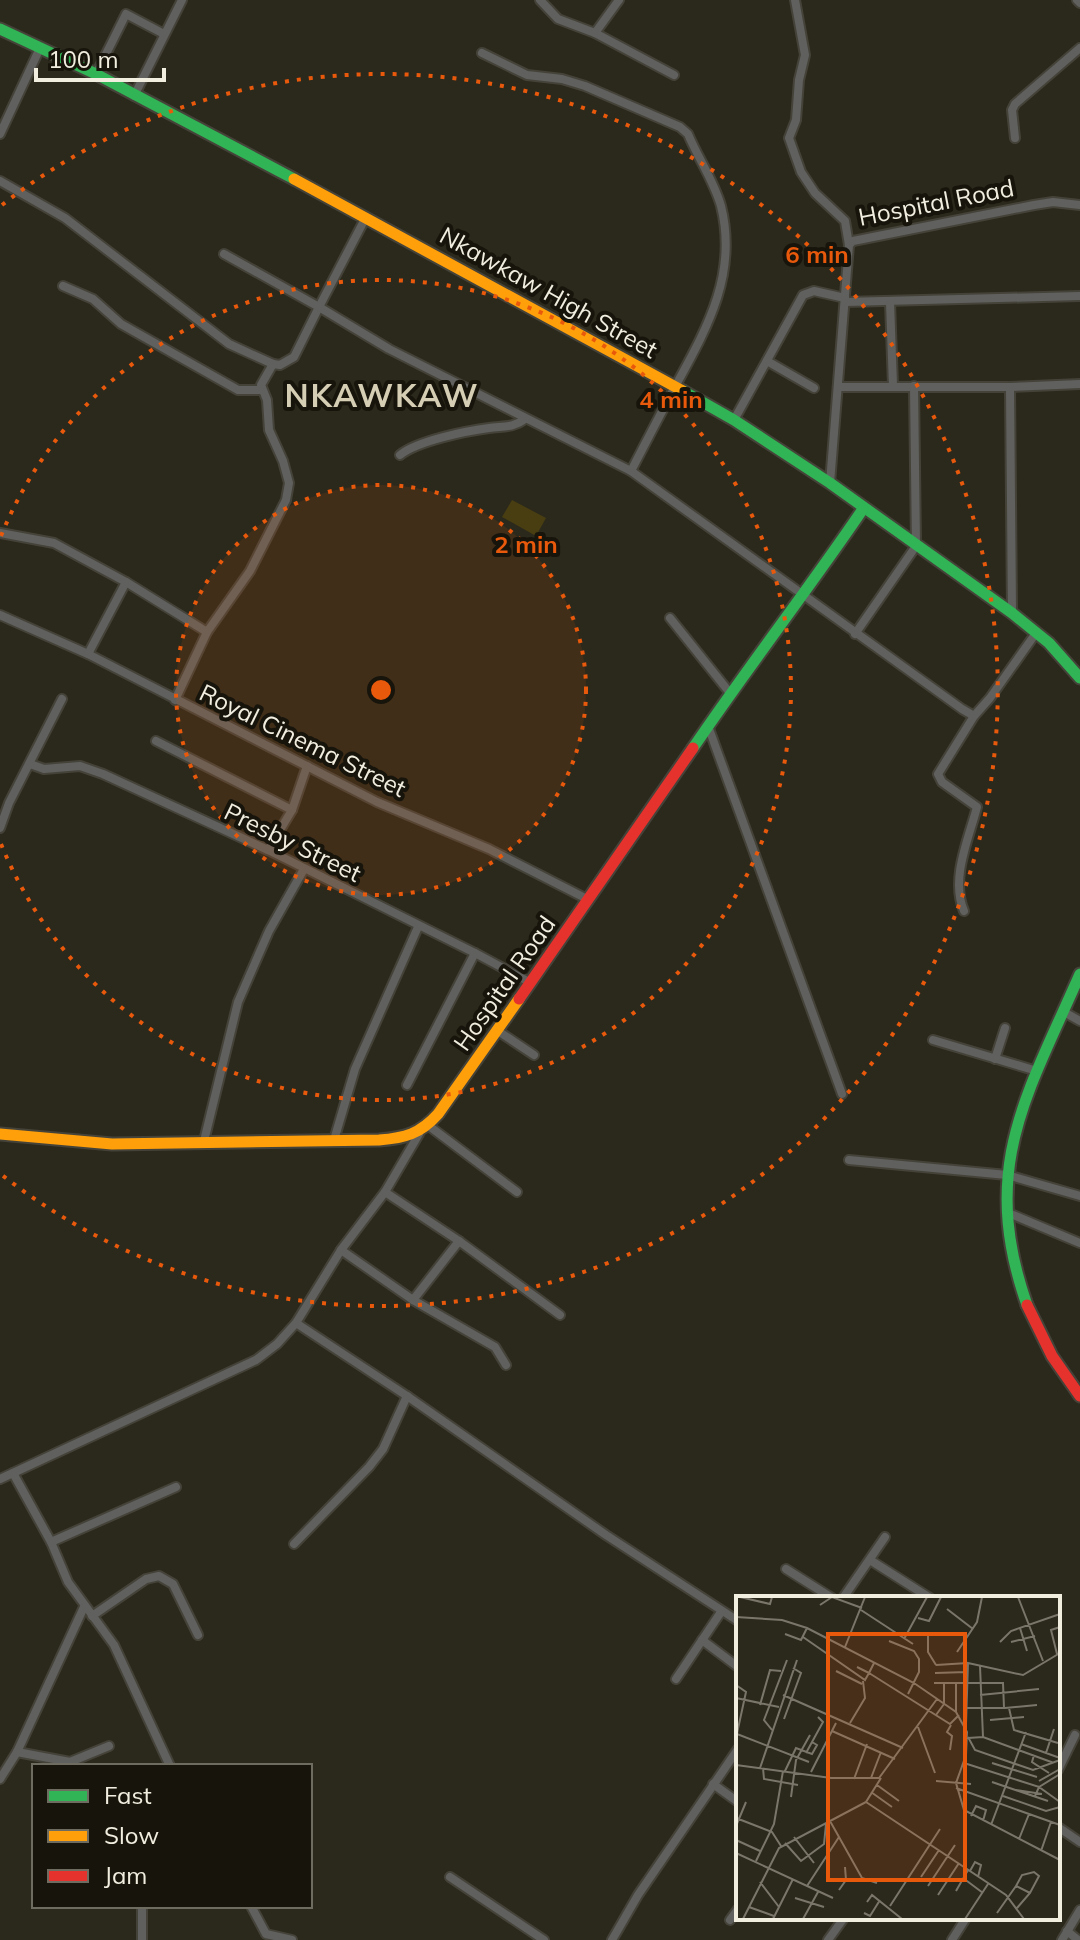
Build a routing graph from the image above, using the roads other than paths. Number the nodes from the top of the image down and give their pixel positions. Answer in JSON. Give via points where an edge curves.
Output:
{"nodes":[{"id":1,"x":182,"y":0,"type":"edge"},
{"id":2,"x":540,"y":0,"type":"edge"},
{"id":3,"x":619,"y":0,"type":"edge"},
{"id":4,"x":795,"y":0,"type":"edge"},
{"id":5,"x":0,"y":29,"type":"edge"},
{"id":6,"x":595,"y":33,"type":"junction"},
{"id":7,"x":164,"y":34,"type":"junction"},
{"id":8,"x":40,"y":48,"type":"junction"},
{"id":9,"x":1080,"y":48,"type":"edge"},
{"id":10,"x":482,"y":53,"type":"dead end"},
{"id":11,"x":96,"y":74,"type":"junction"},
{"id":12,"x":674,"y":75,"type":"dead end"},
{"id":13,"x":134,"y":96,"type":"junction"},
{"id":14,"x":0,"y":134,"type":"edge"},
{"id":15,"x":1015,"y":138,"type":"dead end"},
{"id":16,"x":0,"y":181,"type":"edge"},
{"id":17,"x":1080,"y":205,"type":"edge"},
{"id":18,"x":366,"y":217,"type":"junction"},
{"id":19,"x":849,"y":245,"type":"junction"},
{"id":20,"x":224,"y":254,"type":"dead end"},
{"id":21,"x":63,"y":286,"type":"dead end"},
{"id":22,"x":1080,"y":296,"type":"edge"},
{"id":23,"x":845,"y":300,"type":"junction"},
{"id":24,"x":890,"y":302,"type":"junction"},
{"id":25,"x":319,"y":307,"type":"junction"},
{"id":26,"x":767,"y":361,"type":"junction"},
{"id":27,"x":273,"y":364,"type":"junction"},
{"id":28,"x":1080,"y":384,"type":"edge"},
{"id":29,"x":675,"y":386,"type":"junction"},
{"id":30,"x":893,"y":386,"type":"junction"},
{"id":31,"x":914,"y":386,"type":"junction"},
{"id":32,"x":839,"y":387,"type":"junction"},
{"id":33,"x":1010,"y":387,"type":"junction"},
{"id":34,"x":814,"y":388,"type":"dead end"},
{"id":35,"x":262,"y":390,"type":"junction"},
{"id":36,"x":525,"y":419,"type":"junction"},
{"id":37,"x":734,"y":420,"type":"junction"},
{"id":38,"x":400,"y":455,"type":"dead end"},
{"id":39,"x":631,"y":471,"type":"junction"},
{"id":40,"x":830,"y":483,"type":"junction"},
{"id":41,"x":863,"y":509,"type":"junction"},
{"id":42,"x":0,"y":533,"type":"edge"},
{"id":43,"x":916,"y":546,"type":"junction"},
{"id":44,"x":126,"y":582,"type":"junction"},
{"id":45,"x":803,"y":597,"type":"junction"},
{"id":46,"x":1012,"y":613,"type":"junction"},
{"id":47,"x":0,"y":615,"type":"edge"},
{"id":48,"x":670,"y":618,"type":"dead end"},
{"id":49,"x":207,"y":632,"type":"junction"},
{"id":50,"x":1036,"y":633,"type":"junction"},
{"id":51,"x":855,"y":634,"type":"junction"},
{"id":52,"x":88,"y":654,"type":"junction"},
{"id":53,"x":1080,"y":678,"type":"edge"},
{"id":54,"x":730,"y":693,"type":"junction"},
{"id":55,"x":62,"y":699,"type":"dead end"},
{"id":56,"x":175,"y":700,"type":"junction"},
{"id":57,"x":974,"y":716,"type":"junction"},
{"id":58,"x":708,"y":726,"type":"junction"},
{"id":59,"x":156,"y":741,"type":"dead end"},
{"id":60,"x":30,"y":764,"type":"junction"},
{"id":61,"x":307,"y":766,"type":"junction"},
{"id":62,"x":292,"y":810,"type":"junction"},
{"id":63,"x":0,"y":828,"type":"edge"},
{"id":64,"x":268,"y":850,"type":"junction"},
{"id":65,"x":304,"y":869,"type":"junction"},
{"id":66,"x":589,"y":900,"type":"junction"},
{"id":67,"x":964,"y":911,"type":"dead end"},
{"id":68,"x":418,"y":927,"type":"junction"},
{"id":69,"x":475,"y":953,"type":"junction"},
{"id":70,"x":1080,"y":974,"type":"edge"},
{"id":71,"x":531,"y":983,"type":"junction"},
{"id":72,"x":1064,"y":1012,"type":"junction"},
{"id":73,"x":1080,"y":1021,"type":"edge"},
{"id":74,"x":1005,"y":1028,"type":"dead end"},
{"id":75,"x":498,"y":1031,"type":"junction"},
{"id":76,"x":933,"y":1040,"type":"dead end"},
{"id":77,"x":534,"y":1055,"type":"dead end"},
{"id":78,"x":995,"y":1059,"type":"junction"},
{"id":79,"x":1037,"y":1071,"type":"junction"},
{"id":80,"x":407,"y":1085,"type":"dead end"},
{"id":81,"x":842,"y":1094,"type":"dead end"},
{"id":82,"x":424,"y":1130,"type":"junction"},
{"id":83,"x":0,"y":1134,"type":"edge"},
{"id":84,"x":334,"y":1140,"type":"junction"},
{"id":85,"x":204,"y":1141,"type":"junction"},
{"id":86,"x":849,"y":1160,"type":"dead end"},
{"id":87,"x":1007,"y":1175,"type":"junction"},
{"id":88,"x":385,"y":1192,"type":"junction"},
{"id":89,"x":517,"y":1192,"type":"dead end"},
{"id":90,"x":1080,"y":1196,"type":"edge"},
{"id":91,"x":1006,"y":1212,"type":"junction"},
{"id":92,"x":459,"y":1241,"type":"junction"},
{"id":93,"x":1080,"y":1243,"type":"edge"},
{"id":94,"x":341,"y":1250,"type":"junction"},
{"id":95,"x":413,"y":1300,"type":"junction"},
{"id":96,"x":560,"y":1315,"type":"dead end"},
{"id":97,"x":296,"y":1323,"type":"junction"},
{"id":98,"x":506,"y":1365,"type":"dead end"},
{"id":99,"x":407,"y":1396,"type":"junction"},
{"id":100,"x":1080,"y":1396,"type":"edge"},
{"id":101,"x":13,"y":1473,"type":"junction"},
{"id":102,"x":0,"y":1479,"type":"edge"},
{"id":103,"x":176,"y":1487,"type":"dead end"},
{"id":104,"x":885,"y":1537,"type":"dead end"},
{"id":105,"x":51,"y":1542,"type":"junction"},
{"id":106,"x":294,"y":1544,"type":"dead end"},
{"id":107,"x":870,"y":1560,"type":"junction"},
{"id":108,"x":786,"y":1569,"type":"dead end"},
{"id":109,"x":829,"y":1596,"type":"edge"},
{"id":110,"x":844,"y":1596,"type":"edge"},
{"id":111,"x":927,"y":1596,"type":"edge"},
{"id":112,"x":84,"y":1607,"type":"junction"},
{"id":113,"x":721,"y":1612,"type":"junction"},
{"id":114,"x":92,"y":1616,"type":"junction"},
{"id":115,"x":736,"y":1620,"type":"edge"},
{"id":116,"x":198,"y":1635,"type":"dead end"},
{"id":117,"x":702,"y":1640,"type":"junction"},
{"id":118,"x":736,"y":1666,"type":"edge"},
{"id":119,"x":676,"y":1679,"type":"dead end"},
{"id":120,"x":1075,"y":1735,"type":"dead end"},
{"id":121,"x":109,"y":1746,"type":"dead end"},
{"id":122,"x":17,"y":1752,"type":"junction"},
{"id":123,"x":736,"y":1752,"type":"edge"},
{"id":124,"x":169,"y":1764,"type":"edge"},
{"id":125,"x":1060,"y":1766,"type":"edge"},
{"id":126,"x":0,"y":1779,"type":"edge"},
{"id":127,"x":713,"y":1784,"type":"junction"},
{"id":128,"x":736,"y":1801,"type":"edge"},
{"id":129,"x":1060,"y":1828,"type":"edge"},
{"id":130,"x":1080,"y":1842,"type":"edge"},
{"id":131,"x":450,"y":1877,"type":"dead end"},
{"id":132,"x":142,"y":1908,"type":"edge"},
{"id":133,"x":252,"y":1908,"type":"edge"},
{"id":134,"x":1080,"y":1910,"type":"edge"},
{"id":135,"x":736,"y":1912,"type":"edge"},
{"id":136,"x":730,"y":1920,"type":"dead end"},
{"id":137,"x":843,"y":1920,"type":"edge"},
{"id":138,"x":965,"y":1920,"type":"edge"},
{"id":139,"x":1067,"y":1931,"type":"junction"},
{"id":140,"x":142,"y":1940,"type":"edge"},
{"id":141,"x":292,"y":1940,"type":"edge"},
{"id":142,"x":544,"y":1940,"type":"edge"},
{"id":143,"x":612,"y":1940,"type":"edge"},
{"id":144,"x":828,"y":1940,"type":"edge"},
{"id":145,"x":952,"y":1940,"type":"edge"},
{"id":146,"x":1062,"y":1940,"type":"edge"},
{"id":147,"x":1078,"y":1940,"type":"edge"}],
"edges":[{"from":1,"to":7,"type":"street"},
{"from":2,"to":6,"type":"street","via":[[558,19]]},
{"from":3,"to":6,"type":"street"},
{"from":4,"to":19,"type":"street","via":[[805,55],[790,144],[815,193],[845,221]]},
{"from":5,"to":8,"type":"main road","name":"Nkawkaw High Street"},
{"from":6,"to":12,"type":"street"},
{"from":7,"to":11,"type":"street","via":[[126,14]]},
{"from":7,"to":13,"type":"street"},
{"from":8,"to":11,"type":"main road","name":"Nkawkaw High Street"},
{"from":8,"to":14,"type":"street"},
{"from":9,"to":15,"type":"street","via":[[1015,104]]},
{"from":10,"to":29,"type":"street","via":[[539,79],[585,86],[688,134],[719,202],[726,258],[707,330]]},
{"from":11,"to":13,"type":"main road","name":"Nkawkaw High Street"},
{"from":13,"to":18,"type":"main road","name":"Nkawkaw High Street"},
{"from":16,"to":27,"type":"street","via":[[65,218],[229,344]]},
{"from":17,"to":19,"type":"street","name":"Hospital Road","via":[[1053,202],[1004,210]]},
{"from":18,"to":25,"type":"street"},
{"from":18,"to":29,"type":"main road","name":"Nkawkaw High Street"},
{"from":19,"to":23,"type":"street","name":"Hospital Road"},
{"from":20,"to":25,"type":"street"},
{"from":21,"to":35,"type":"street","via":[[93,299],[121,324],[238,390]]},
{"from":22,"to":24,"type":"street"},
{"from":23,"to":24,"type":"street"},
{"from":23,"to":26,"type":"street","via":[[814,291],[803,295]]},
{"from":23,"to":32,"type":"street","name":"Hospital Road"},
{"from":24,"to":30,"type":"street"},
{"from":25,"to":27,"type":"street","via":[[294,357]]},
{"from":25,"to":36,"type":"street"},
{"from":26,"to":34,"type":"street"},
{"from":26,"to":37,"type":"street"},
{"from":27,"to":35,"type":"street"},
{"from":28,"to":33,"type":"street"},
{"from":29,"to":37,"type":"main road","name":"Nkawkaw High Street"},
{"from":29,"to":39,"type":"street"},
{"from":30,"to":31,"type":"street"},
{"from":30,"to":32,"type":"street"},
{"from":31,"to":33,"type":"street"},
{"from":31,"to":43,"type":"street"},
{"from":32,"to":40,"type":"street","name":"Hospital Road"},
{"from":33,"to":46,"type":"street"},
{"from":35,"to":49,"type":"street","via":[[269,430],[289,483],[286,500],[250,571]]},
{"from":36,"to":38,"type":"street","via":[[511,427],[416,444]]},
{"from":36,"to":39,"type":"street"},
{"from":37,"to":40,"type":"main road","name":"Nkawkaw High Street"},
{"from":39,"to":45,"type":"street"},
{"from":40,"to":41,"type":"main road","name":"Nkawkaw High Street"},
{"from":41,"to":43,"type":"main road","name":"Nkawkaw High Street"},
{"from":41,"to":45,"type":"main road","name":"Hospital Road"},
{"from":42,"to":44,"type":"street","via":[[54,543]]},
{"from":43,"to":46,"type":"main road","name":"Nkawkaw High Street"},
{"from":43,"to":51,"type":"street"},
{"from":44,"to":49,"type":"street"},
{"from":44,"to":52,"type":"street"},
{"from":45,"to":51,"type":"street"},
{"from":45,"to":54,"type":"main road","name":"Hospital Road"},
{"from":46,"to":50,"type":"main road","name":"Nkawkaw High Street"},
{"from":47,"to":52,"type":"street","name":"Royal Cinema Street"},
{"from":48,"to":54,"type":"street"},
{"from":49,"to":56,"type":"street"},
{"from":50,"to":53,"type":"main road","name":"Nkawkaw High Street"},
{"from":50,"to":57,"type":"street"},
{"from":51,"to":57,"type":"street"},
{"from":52,"to":56,"type":"street","name":"Royal Cinema Street"},
{"from":54,"to":58,"type":"main road","name":"Hospital Road"},
{"from":55,"to":60,"type":"street"},
{"from":56,"to":61,"type":"street","name":"Royal Cinema Street"},
{"from":57,"to":67,"type":"street","via":[[938,774],[977,807],[964,850]]},
{"from":58,"to":66,"type":"main road","name":"Hospital Road"},
{"from":58,"to":81,"type":"street"},
{"from":59,"to":62,"type":"street"},
{"from":60,"to":63,"type":"street"},
{"from":60,"to":64,"type":"street","name":"Presby Street","via":[[44,769],[80,766],[103,774]]},
{"from":61,"to":62,"type":"street"},
{"from":61,"to":66,"type":"street","name":"Royal Cinema Street"},
{"from":62,"to":64,"type":"street"},
{"from":64,"to":65,"type":"street","name":"Presby Street"},
{"from":65,"to":68,"type":"street","name":"Presby Street"},
{"from":65,"to":85,"type":"street","via":[[238,1002]]},
{"from":66,"to":71,"type":"main road","name":"Hospital Road"},
{"from":68,"to":69,"type":"street","name":"Presby Street"},
{"from":68,"to":84,"type":"street","via":[[355,1069]]},
{"from":69,"to":71,"type":"street","name":"Presby Street"},
{"from":69,"to":80,"type":"street"},
{"from":70,"to":72,"type":"main road"},
{"from":71,"to":75,"type":"main road","name":"Hospital Road"},
{"from":72,"to":73,"type":"street"},
{"from":72,"to":79,"type":"main road"},
{"from":74,"to":78,"type":"street"},
{"from":75,"to":77,"type":"street"},
{"from":75,"to":82,"type":"main road","name":"Hospital Road"},
{"from":76,"to":78,"type":"street"},
{"from":78,"to":79,"type":"street"},
{"from":79,"to":87,"type":"main road","via":[[1012,1137]]},
{"from":82,"to":84,"type":"main road","via":[[405,1139]]},
{"from":82,"to":88,"type":"street"},
{"from":82,"to":89,"type":"street"},
{"from":83,"to":85,"type":"main road","via":[[129,1143]]},
{"from":84,"to":85,"type":"main road"},
{"from":86,"to":87,"type":"street"},
{"from":87,"to":90,"type":"street"},
{"from":87,"to":91,"type":"main road"},
{"from":88,"to":92,"type":"street"},
{"from":88,"to":94,"type":"street"},
{"from":91,"to":93,"type":"street"},
{"from":91,"to":100,"type":"main road","via":[[1011,1257],[1025,1303],[1036,1330]]},
{"from":92,"to":95,"type":"street"},
{"from":92,"to":96,"type":"street"},
{"from":94,"to":95,"type":"street"},
{"from":94,"to":97,"type":"street"},
{"from":95,"to":98,"type":"street","via":[[495,1347]]},
{"from":97,"to":99,"type":"street"},
{"from":97,"to":101,"type":"street","via":[[256,1360]]},
{"from":99,"to":106,"type":"street","via":[[383,1449]]},
{"from":99,"to":113,"type":"street"},
{"from":101,"to":102,"type":"street"},
{"from":101,"to":105,"type":"street"},
{"from":103,"to":105,"type":"street"},
{"from":104,"to":107,"type":"street"},
{"from":105,"to":112,"type":"street"},
{"from":107,"to":110,"type":"street"},
{"from":107,"to":111,"type":"street"},
{"from":108,"to":109,"type":"street"},
{"from":112,"to":114,"type":"street"},
{"from":112,"to":122,"type":"street"},
{"from":113,"to":115,"type":"street"},
{"from":113,"to":117,"type":"street"},
{"from":114,"to":116,"type":"street","via":[[146,1579],[159,1576],[173,1584]]},
{"from":114,"to":124,"type":"street","via":[[114,1645]]},
{"from":117,"to":118,"type":"street"},
{"from":117,"to":119,"type":"street"},
{"from":120,"to":125,"type":"street"},
{"from":121,"to":122,"type":"street","via":[[70,1762]]},
{"from":122,"to":126,"type":"street"},
{"from":123,"to":127,"type":"street"},
{"from":127,"to":128,"type":"street"},
{"from":127,"to":143,"type":"street"},
{"from":129,"to":130,"type":"street"},
{"from":131,"to":142,"type":"street"},
{"from":132,"to":140,"type":"street"},
{"from":133,"to":141,"type":"street","via":[[266,1934]]},
{"from":134,"to":139,"type":"street"},
{"from":135,"to":136,"type":"street"},
{"from":137,"to":144,"type":"street"},
{"from":138,"to":145,"type":"street"},
{"from":139,"to":146,"type":"street"},
{"from":139,"to":147,"type":"street"}]}
